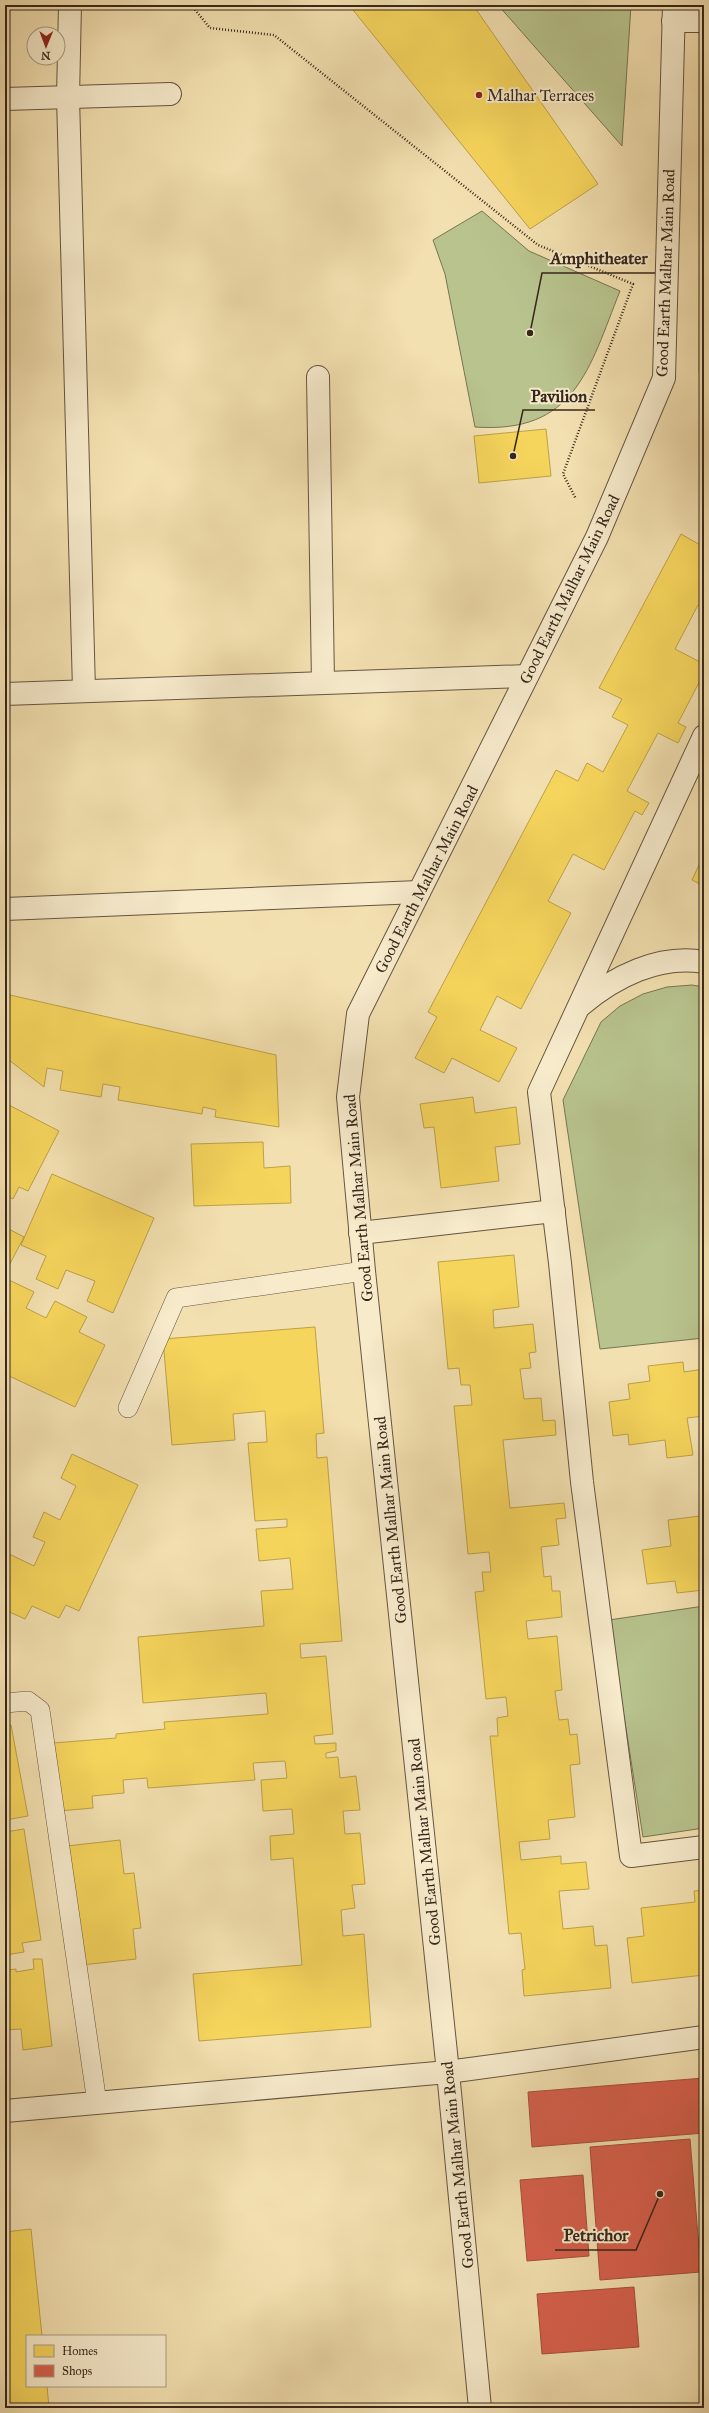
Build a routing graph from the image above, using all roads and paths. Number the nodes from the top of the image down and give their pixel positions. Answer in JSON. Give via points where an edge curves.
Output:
{"nodes":[{"id":1,"x":70,"y":5,"type":"edge"},
{"id":2,"x":190,"y":5,"type":"edge"},
{"id":3,"x":673,"y":13,"type":"edge"},
{"id":4,"x":704,"y":21,"type":"edge"},
{"id":5,"x":170,"y":94,"type":"dead end"},
{"id":6,"x":68,"y":96,"type":"junction"},
{"id":7,"x":5,"y":99,"type":"edge"},
{"id":8,"x":318,"y":378,"type":"dead end"},
{"id":9,"x":597,"y":537,"type":"junction"},
{"id":10,"x":527,"y":676,"type":"junction"},
{"id":11,"x":323,"y":682,"type":"junction"},
{"id":12,"x":84,"y":690,"type":"junction"},
{"id":13,"x":5,"y":694,"type":"edge"},
{"id":14,"x":704,"y":736,"type":"edge"},
{"id":15,"x":419,"y":892,"type":"junction"},
{"id":16,"x":5,"y":909,"type":"edge"},
{"id":17,"x":704,"y":962,"type":"edge"},
{"id":18,"x":578,"y":1008,"type":"junction"},
{"id":19,"x":554,"y":1211,"type":"junction"},
{"id":20,"x":360,"y":1233,"type":"junction"},
{"id":21,"x":364,"y":1271,"type":"junction"},
{"id":22,"x":128,"y":1408,"type":"dead end"},
{"id":23,"x":5,"y":1703,"type":"edge"},
{"id":24,"x":704,"y":1846,"type":"edge"},
{"id":25,"x":704,"y":2037,"type":"edge"},
{"id":26,"x":448,"y":2072,"type":"junction"},
{"id":27,"x":98,"y":2103,"type":"junction"},
{"id":28,"x":5,"y":2111,"type":"edge"},
{"id":29,"x":480,"y":2408,"type":"edge"}],
"edges":[{"from":1,"to":6,"type":"street"},
{"from":2,"to":9,"type":"path","via":[[210,28],[274,35],[538,245],[633,284],[563,474]]},
{"from":3,"to":4,"type":"street"},
{"from":3,"to":9,"type":"street","name":"Good Earth Malhar Main Road","via":[[664,378]]},
{"from":5,"to":6,"type":"street"},
{"from":6,"to":7,"type":"street"},
{"from":6,"to":12,"type":"street"},
{"from":8,"to":11,"type":"street"},
{"from":9,"to":10,"type":"street","name":"Good Earth Malhar Main Road"},
{"from":10,"to":11,"type":"street"},
{"from":10,"to":15,"type":"street","name":"Good Earth Malhar Main Road"},
{"from":11,"to":12,"type":"street"},
{"from":12,"to":13,"type":"street"},
{"from":14,"to":18,"type":"street"},
{"from":15,"to":16,"type":"street"},
{"from":15,"to":20,"type":"street","name":"Good Earth Malhar Main Road","via":[[358,1014],[348,1096]]},
{"from":17,"to":18,"type":"street","via":[[672,962],[646,967],[621,977],[598,991]]},
{"from":18,"to":19,"type":"street","via":[[540,1092]]},
{"from":19,"to":20,"type":"street"},
{"from":19,"to":24,"type":"street","via":[[582,1482],[631,1856]]},
{"from":20,"to":21,"type":"street","name":"Good Earth Malhar Main Road"},
{"from":21,"to":22,"type":"lane","via":[[176,1298]]},
{"from":21,"to":26,"type":"street","name":"Good Earth Malhar Main Road"},
{"from":23,"to":27,"type":"lane","via":[[28,1701],[40,1710]]},
{"from":25,"to":26,"type":"street"},
{"from":26,"to":27,"type":"street"},
{"from":26,"to":29,"type":"street","name":"Good Earth Malhar Main Road"},
{"from":27,"to":28,"type":"street"}]}
